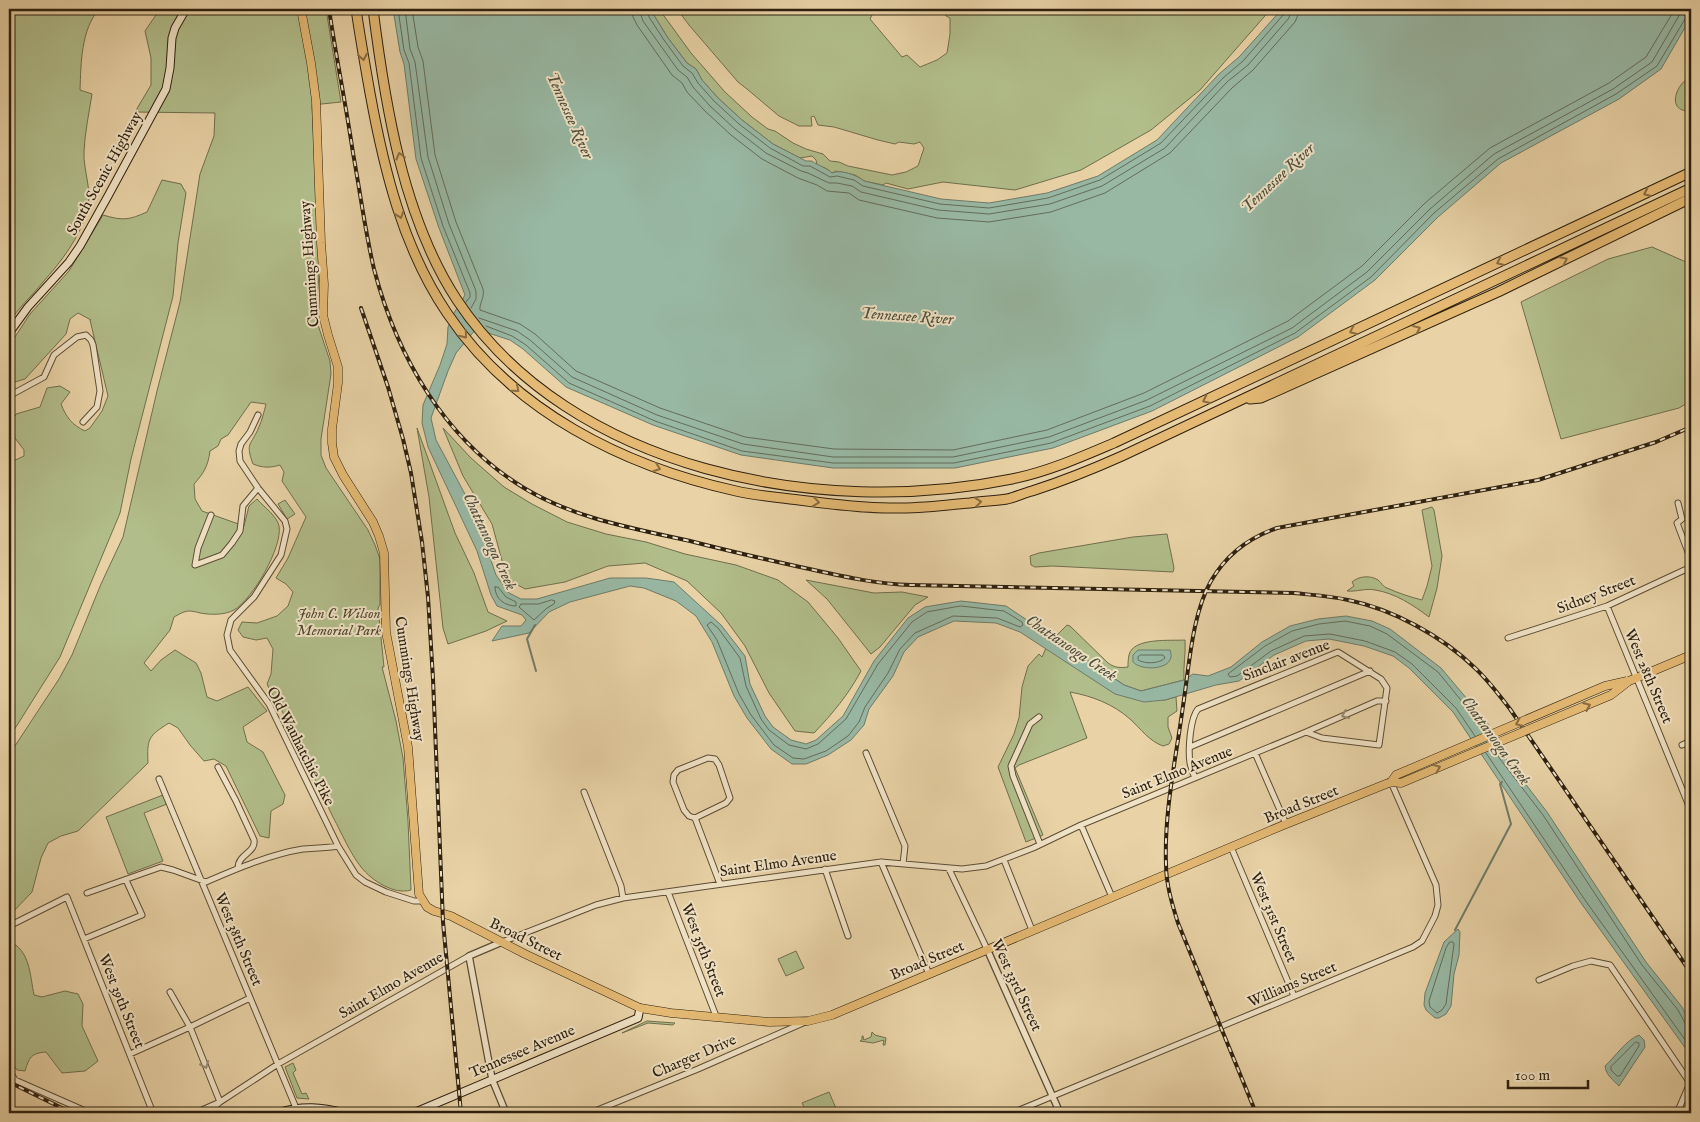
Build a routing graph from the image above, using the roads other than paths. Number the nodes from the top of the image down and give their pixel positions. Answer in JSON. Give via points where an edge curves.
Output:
{"nodes":[{"id":1,"x":186,"y":9,"type":"edge"},
{"id":2,"x":301,"y":9,"type":"edge"},
{"id":3,"x":356,"y":9,"type":"edge"},
{"id":4,"x":372,"y":9,"type":"edge"},
{"id":5,"x":1691,"y":172,"type":"edge"},
{"id":6,"x":1691,"y":188,"type":"edge"},
{"id":7,"x":1691,"y":198,"type":"edge"},
{"id":8,"x":9,"y":333,"type":"edge"},
{"id":9,"x":9,"y":396,"type":"edge"},
{"id":10,"x":1243,"y":400,"type":"junction"},
{"id":11,"x":258,"y":415,"type":"dead end"},
{"id":12,"x":83,"y":422,"type":"dead end"},
{"id":13,"x":258,"y":488,"type":"junction"},
{"id":14,"x":1678,"y":503,"type":"dead end"},
{"id":15,"x":211,"y":515,"type":"dead end"},
{"id":16,"x":1691,"y":560,"type":"edge"},
{"id":17,"x":1691,"y":567,"type":"edge"},
{"id":18,"x":1607,"y":606,"type":"junction"},
{"id":19,"x":1508,"y":638,"type":"dead end"},
{"id":20,"x":1691,"y":655,"type":"edge"},
{"id":21,"x":1370,"y":671,"type":"junction"},
{"id":22,"x":1633,"y":679,"type":"junction"},
{"id":23,"x":1386,"y":701,"type":"junction"},
{"id":24,"x":1039,"y":717,"type":"dead end"},
{"id":25,"x":1306,"y":732,"type":"junction"},
{"id":26,"x":1691,"y":741,"type":"edge"},
{"id":27,"x":1682,"y":745,"type":"dead end"},
{"id":28,"x":1190,"y":746,"type":"junction"},
{"id":29,"x":866,"y":753,"type":"dead end"},
{"id":30,"x":1255,"y":753,"type":"junction"},
{"id":31,"x":218,"y":767,"type":"dead end"},
{"id":32,"x":1195,"y":778,"type":"junction"},
{"id":33,"x":159,"y":779,"type":"dead end"},
{"id":34,"x":1391,"y":782,"type":"junction"},
{"id":35,"x":584,"y":792,"type":"dead end"},
{"id":36,"x":1691,"y":811,"type":"edge"},
{"id":37,"x":695,"y":818,"type":"junction"},
{"id":38,"x":1286,"y":824,"type":"junction"},
{"id":39,"x":1081,"y":825,"type":"junction"},
{"id":40,"x":1040,"y":844,"type":"junction"},
{"id":41,"x":338,"y":846,"type":"junction"},
{"id":42,"x":1231,"y":847,"type":"junction"},
{"id":43,"x":1004,"y":860,"type":"junction"},
{"id":44,"x":881,"y":862,"type":"junction"},
{"id":45,"x":903,"y":864,"type":"junction"},
{"id":46,"x":238,"y":868,"type":"junction"},
{"id":47,"x":825,"y":869,"type":"junction"},
{"id":48,"x":949,"y":869,"type":"junction"},
{"id":49,"x":126,"y":880,"type":"junction"},
{"id":50,"x":200,"y":880,"type":"junction"},
{"id":51,"x":720,"y":884,"type":"junction"},
{"id":52,"x":668,"y":892,"type":"junction"},
{"id":53,"x":87,"y":893,"type":"dead end"},
{"id":54,"x":1112,"y":897,"type":"junction"},
{"id":55,"x":623,"y":898,"type":"junction"},
{"id":56,"x":422,"y":901,"type":"junction"},
{"id":57,"x":9,"y":926,"type":"edge"},
{"id":58,"x":1032,"y":930,"type":"junction"},
{"id":59,"x":848,"y":936,"type":"dead end"},
{"id":60,"x":84,"y":939,"type":"junction"},
{"id":61,"x":502,"y":942,"type":"junction"},
{"id":62,"x":987,"y":949,"type":"junction"},
{"id":63,"x":469,"y":956,"type":"junction"},
{"id":64,"x":929,"y":974,"type":"junction"},
{"id":65,"x":1539,"y":980,"type":"dead end"},
{"id":66,"x":170,"y":992,"type":"dead end"},
{"id":67,"x":1294,"y":996,"type":"junction"},
{"id":68,"x":250,"y":998,"type":"junction"},
{"id":69,"x":640,"y":1008,"type":"junction"},
{"id":70,"x":716,"y":1016,"type":"junction"},
{"id":71,"x":808,"y":1021,"type":"junction"},
{"id":72,"x":190,"y":1028,"type":"junction"},
{"id":73,"x":130,"y":1054,"type":"junction"},
{"id":74,"x":278,"y":1064,"type":"junction"},
{"id":75,"x":9,"y":1070,"type":"edge"},
{"id":76,"x":492,"y":1079,"type":"junction"},
{"id":77,"x":15,"y":1080,"type":"junction"},
{"id":78,"x":9,"y":1082,"type":"edge"},
{"id":79,"x":1053,"y":1096,"type":"junction"},
{"id":80,"x":9,"y":1102,"type":"edge"},
{"id":81,"x":220,"y":1102,"type":"junction"},
{"id":82,"x":296,"y":1108,"type":"junction"},
{"id":83,"x":14,"y":1113,"type":"edge"},
{"id":84,"x":90,"y":1113,"type":"edge"},
{"id":85,"x":154,"y":1113,"type":"edge"},
{"id":86,"x":195,"y":1113,"type":"edge"},
{"id":87,"x":208,"y":1113,"type":"edge"},
{"id":88,"x":277,"y":1113,"type":"edge"},
{"id":89,"x":346,"y":1113,"type":"edge"},
{"id":90,"x":407,"y":1113,"type":"edge"},
{"id":91,"x":506,"y":1113,"type":"edge"},
{"id":92,"x":590,"y":1113,"type":"edge"},
{"id":93,"x":1012,"y":1113,"type":"edge"},
{"id":94,"x":1060,"y":1113,"type":"edge"},
{"id":95,"x":1677,"y":1113,"type":"edge"}],
"edges":[{"from":1,"to":8,"type":"main road","name":"South Scenic Highway","via":[[172,38],[166,89],[108,196],[69,262]]},
{"from":2,"to":56,"type":"main road","name":"Cummings Highway","via":[[317,117],[323,315],[338,366],[332,443],[334,457],[373,522],[384,553],[386,632],[408,747],[418,888]]},
{"from":3,"to":10,"type":"highway","one_way":true,"via":[[375,120],[393,193],[422,270],[447,314],[481,356],[515,389],[589,439],[626,457],[693,481],[739,492],[819,503],[891,508],[1008,498],[1122,456]]},
{"from":5,"to":4,"type":"highway","one_way":true,"via":[[1114,443],[1044,471],[943,490],[829,490],[746,479],[660,454],[586,419],[542,390],[488,340],[456,298],[430,249],[412,202],[390,114]]},
{"from":6,"to":10,"type":"highway"},
{"from":10,"to":7,"type":"highway","one_way":true,"via":[[1261,398],[1417,329]]},
{"from":9,"to":12,"type":"street","via":[[44,377],[54,355],[76,337],[86,336],[93,345],[100,392],[97,407]]},
{"from":11,"to":13,"type":"street","name":"Old Wauhatchie Pike","via":[[239,451],[240,461]]},
{"from":13,"to":15,"type":"street","via":[[243,506],[240,531],[232,544],[222,555],[195,565]]},
{"from":13,"to":41,"type":"street","name":"Old Wauhatchie Pike","via":[[285,521],[287,529],[281,555],[254,597],[231,620],[227,635],[230,650],[270,704]]},
{"from":14,"to":16,"type":"street","via":[[1682,519],[1677,524]]},
{"from":17,"to":18,"type":"street","name":"Sidney Street"},
{"from":18,"to":19,"type":"street","name":"Sidney Street"},
{"from":18,"to":22,"type":"street","name":"West 28th Street"},
{"from":20,"to":22,"type":"main road","name":"Broad Street"},
{"from":21,"to":23,"type":"street","name":"Sinclair avenue","via":[[1387,688]]},
{"from":21,"to":28,"type":"street"},
{"from":21,"to":28,"type":"street","name":"Sinclair avenue","via":[[1338,652],[1246,688],[1198,709]]},
{"from":22,"to":34,"type":"main road","name":"Broad Street","bridge":true,"via":[[1605,686],[1396,775]]},
{"from":22,"to":36,"type":"street","name":"West 28th Street"},
{"from":23,"to":25,"type":"street","name":"Saint Elmo Avenue","one_way":true},
{"from":23,"to":25,"type":"street","name":"Sinclair avenue","via":[[1378,745],[1322,738]]},
{"from":24,"to":40,"type":"street","via":[[1030,724],[1011,766],[1012,776]]},
{"from":25,"to":30,"type":"street","name":"Saint Elmo Avenue"},
{"from":26,"to":27,"type":"street"},
{"from":28,"to":32,"type":"street","name":"Sinclair avenue","via":[[1190,764]]},
{"from":29,"to":45,"type":"street","via":[[905,846]]},
{"from":30,"to":32,"type":"street","name":"Saint Elmo Avenue"},
{"from":30,"to":38,"type":"street"},
{"from":31,"to":46,"type":"street","via":[[254,840],[253,848],[240,858]]},
{"from":32,"to":39,"type":"street","name":"Saint Elmo Avenue"},
{"from":33,"to":50,"type":"street","name":"West 38th Street"},
{"from":34,"to":38,"type":"main road","name":"Broad Street"},
{"from":34,"to":67,"type":"street","name":"Williams Street","via":[[1436,886],[1438,905],[1435,916],[1422,941],[1413,947]]},
{"from":35,"to":55,"type":"street"},
{"from":37,"to":37,"type":"street","via":[[684,810],[673,782],[674,775],[678,770],[708,758],[715,759],[730,798]]},
{"from":37,"to":51,"type":"street"},
{"from":38,"to":42,"type":"main road","name":"Broad Street"},
{"from":39,"to":40,"type":"street","name":"Saint Elmo Avenue"},
{"from":39,"to":54,"type":"street"},
{"from":40,"to":43,"type":"street","name":"Saint Elmo Avenue"},
{"from":41,"to":46,"type":"street","via":[[303,849]]},
{"from":41,"to":56,"type":"street","name":"Old Wauhatchie Pike","via":[[356,875],[365,882],[386,892]]},
{"from":42,"to":54,"type":"main road","name":"Broad Street"},
{"from":42,"to":67,"type":"street","name":"West 31st Street"},
{"from":43,"to":48,"type":"street","name":"Saint Elmo Avenue","via":[[973,869]]},
{"from":43,"to":58,"type":"street"},
{"from":44,"to":45,"type":"street","name":"Saint Elmo Avenue"},
{"from":44,"to":47,"type":"street","name":"Saint Elmo Avenue"},
{"from":44,"to":64,"type":"street"},
{"from":45,"to":48,"type":"street","name":"Saint Elmo Avenue"},
{"from":46,"to":50,"type":"street","via":[[206,882]]},
{"from":47,"to":51,"type":"street","name":"Saint Elmo Avenue"},
{"from":47,"to":59,"type":"street"},
{"from":48,"to":62,"type":"street","name":"West 33rd Street"},
{"from":49,"to":50,"type":"street","via":[[161,867]]},
{"from":49,"to":53,"type":"street"},
{"from":49,"to":60,"type":"street","via":[[142,915]]},
{"from":50,"to":68,"type":"street","name":"West 38th Street"},
{"from":51,"to":52,"type":"street","name":"Saint Elmo Avenue"},
{"from":52,"to":55,"type":"street","name":"Saint Elmo Avenue"},
{"from":52,"to":70,"type":"street","name":"West 35th Street"},
{"from":54,"to":58,"type":"main road","name":"Broad Street"},
{"from":55,"to":61,"type":"street","name":"Saint Elmo Avenue"},
{"from":56,"to":61,"type":"main road","name":"Broad Street","via":[[434,911],[451,916]]},
{"from":57,"to":60,"type":"street","name":"West 39th Street","via":[[66,898]]},
{"from":58,"to":62,"type":"main road","name":"Broad Street"},
{"from":60,"to":73,"type":"street","name":"West 39th Street"},
{"from":61,"to":63,"type":"street","name":"Saint Elmo Avenue"},
{"from":61,"to":69,"type":"main road","name":"Broad Street"},
{"from":62,"to":64,"type":"main road","name":"Broad Street"},
{"from":62,"to":79,"type":"street","name":"West 33rd Street"},
{"from":63,"to":74,"type":"street","name":"Saint Elmo Avenue"},
{"from":63,"to":76,"type":"street"},
{"from":64,"to":71,"type":"main road","name":"Broad Street","via":[[832,1015]]},
{"from":65,"to":95,"type":"street","via":[[1591,960],[1610,965],[1690,1083]]},
{"from":66,"to":72,"type":"street"},
{"from":67,"to":79,"type":"street","name":"Williams Street"},
{"from":68,"to":72,"type":"street"},
{"from":68,"to":74,"type":"street","name":"West 38th Street"},
{"from":69,"to":70,"type":"main road","name":"Broad Street","via":[[671,1014]]},
{"from":69,"to":76,"type":"main road","name":"Tennessee Avenue","via":[[638,1018]]},
{"from":70,"to":71,"type":"main road","name":"Broad Street","via":[[769,1022]]},
{"from":71,"to":92,"type":"street","name":"Charger Drive"},
{"from":72,"to":73,"type":"street"},
{"from":72,"to":81,"type":"street","one_way":true},
{"from":73,"to":85,"type":"street","name":"West 39th Street"},
{"from":74,"to":81,"type":"street","name":"Saint Elmo Avenue"},
{"from":74,"to":82,"type":"street","name":"West 38th Street"},
{"from":75,"to":77,"type":"street"},
{"from":76,"to":90,"type":"main road","name":"Tennessee Avenue"},
{"from":76,"to":91,"type":"street"},
{"from":77,"to":78,"type":"street"},
{"from":77,"to":84,"type":"street"},
{"from":79,"to":93,"type":"street","name":"Williams Street"},
{"from":79,"to":94,"type":"street","name":"West 33rd Street"},
{"from":80,"to":83,"type":"street"},
{"from":81,"to":86,"type":"street"},
{"from":81,"to":87,"type":"street","name":"Saint Elmo Avenue"},
{"from":82,"to":88,"type":"main road"},
{"from":82,"to":89,"type":"main road"}]}
